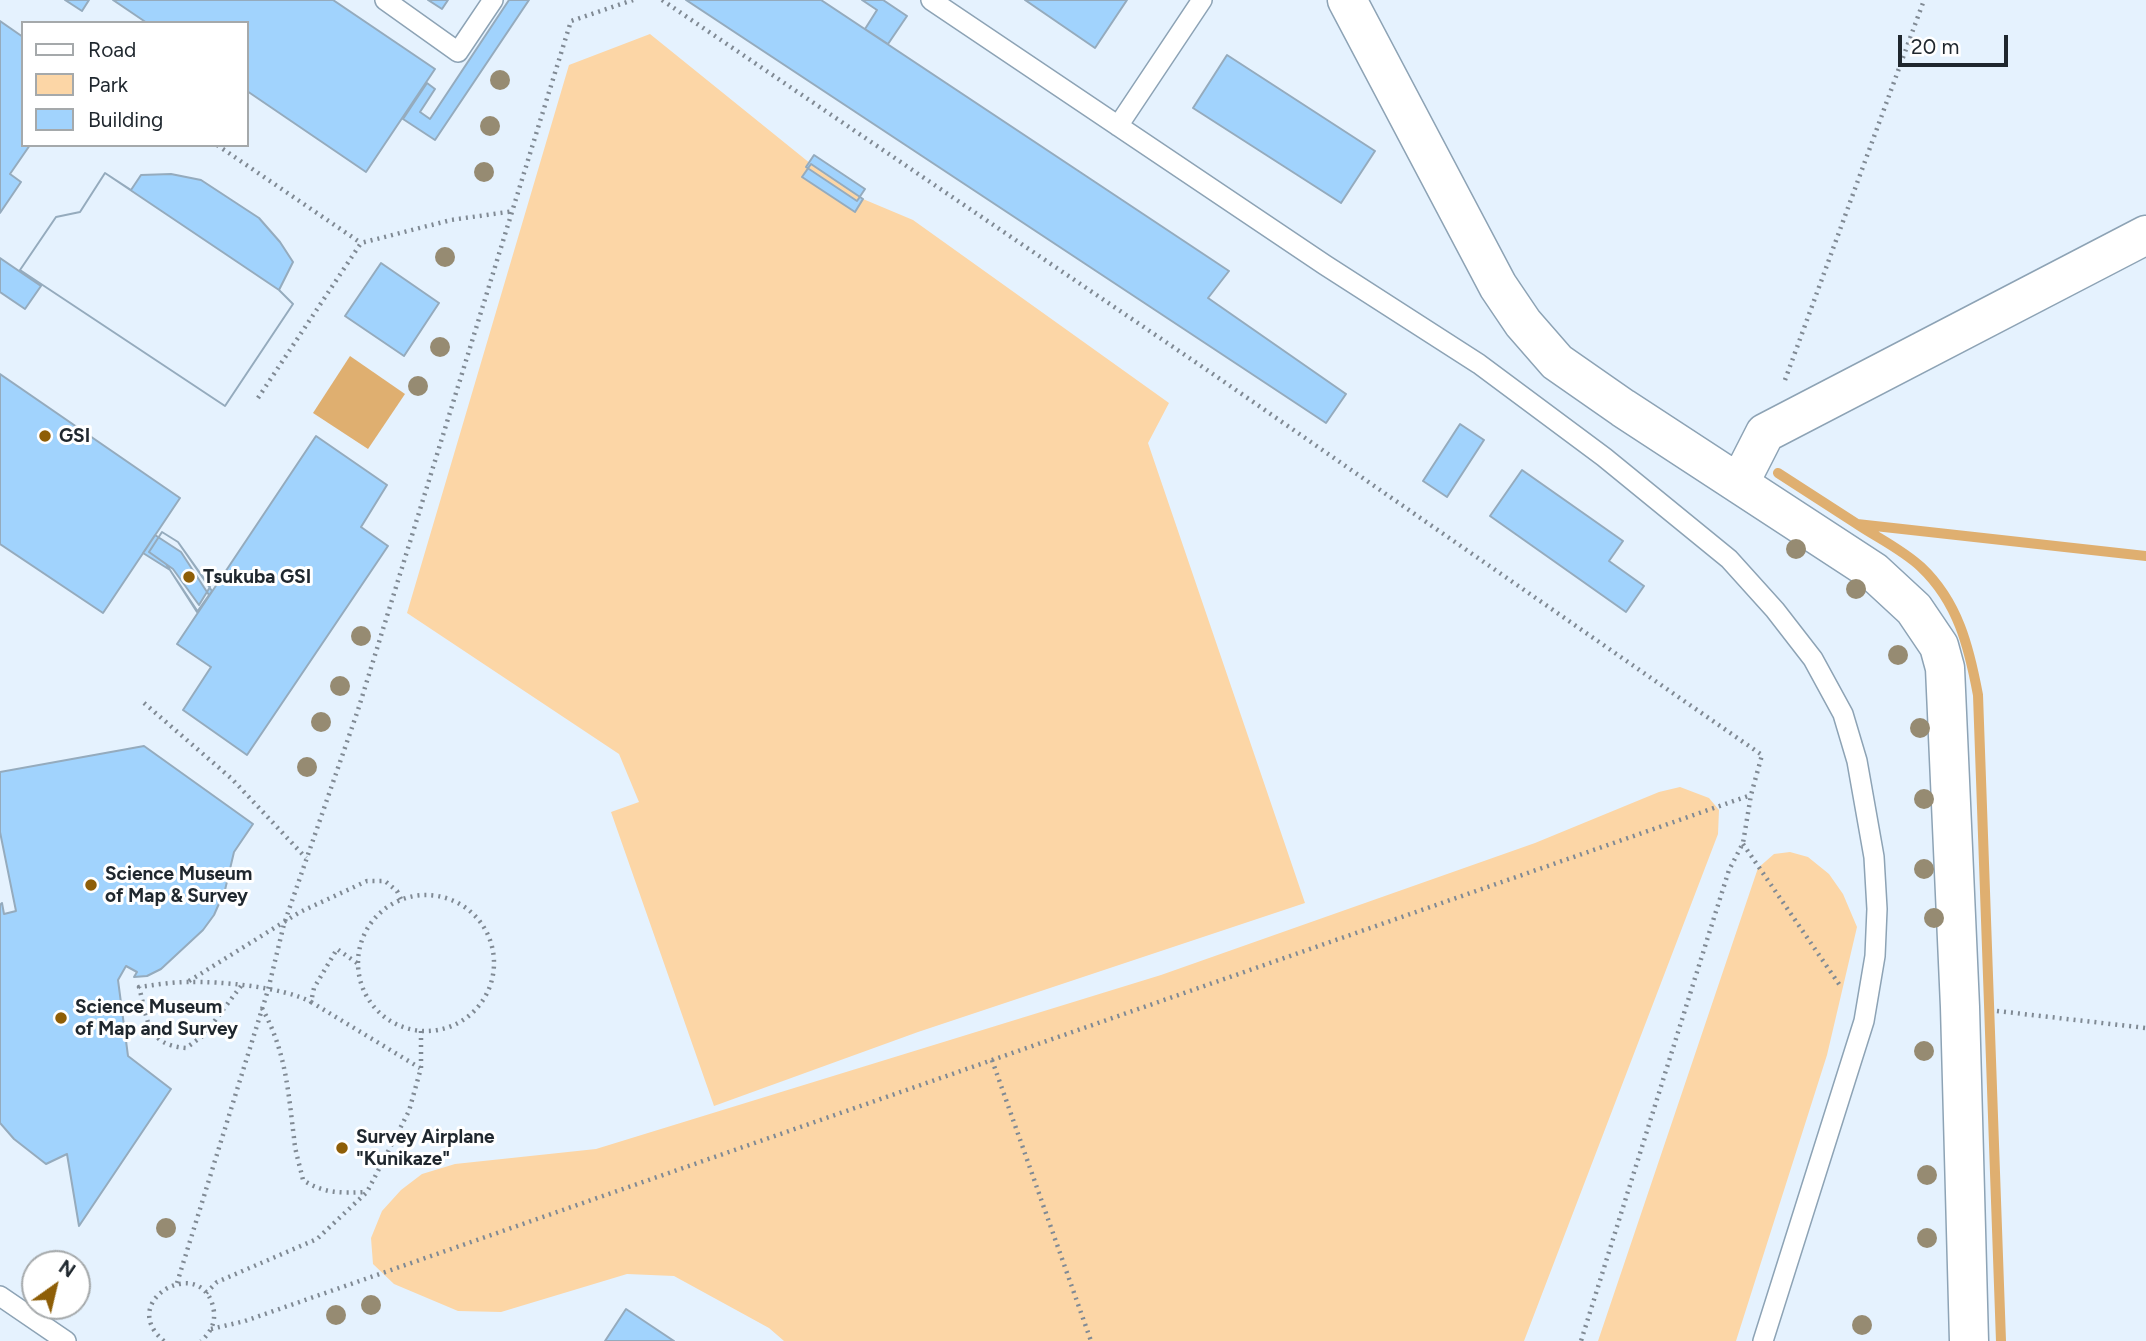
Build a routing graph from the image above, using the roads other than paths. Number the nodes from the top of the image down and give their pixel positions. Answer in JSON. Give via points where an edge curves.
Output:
{"nodes":[{"id":1,"x":385,"y":0,"type":"edge"},
{"id":2,"x":493,"y":0,"type":"edge"},
{"id":3,"x":931,"y":0,"type":"edge"},
{"id":4,"x":1202,"y":0,"type":"edge"},
{"id":5,"x":1347,"y":0,"type":"edge"},
{"id":6,"x":1118,"y":126,"type":"junction"},
{"id":7,"x":2146,"y":235,"type":"edge"},
{"id":8,"x":1739,"y":484,"type":"junction"},
{"id":9,"x":0,"y":1296,"type":"edge"},
{"id":10,"x":66,"y":1341,"type":"edge"},
{"id":11,"x":1763,"y":1341,"type":"edge"},
{"id":12,"x":1969,"y":1341,"type":"edge"}],
"edges":[{"from":1,"to":2,"type":"lane","via":[[458,52]]},
{"from":3,"to":6,"type":"lane"},
{"from":4,"to":6,"type":"lane"},
{"from":5,"to":8,"type":"street","via":[[1522,323],[1557,362]]},
{"from":6,"to":11,"type":"lane","via":[[1479,364],[1604,457],[1729,559],[1812,659],[1843,714],[1857,761],[1874,858],[1875,956],[1864,1021]]},
{"from":7,"to":8,"type":"street","via":[[1765,433]]},
{"from":8,"to":12,"type":"street","via":[[1874,572],[1914,609],[1939,646],[1945,668]]},
{"from":9,"to":10,"type":"lane"}]}
